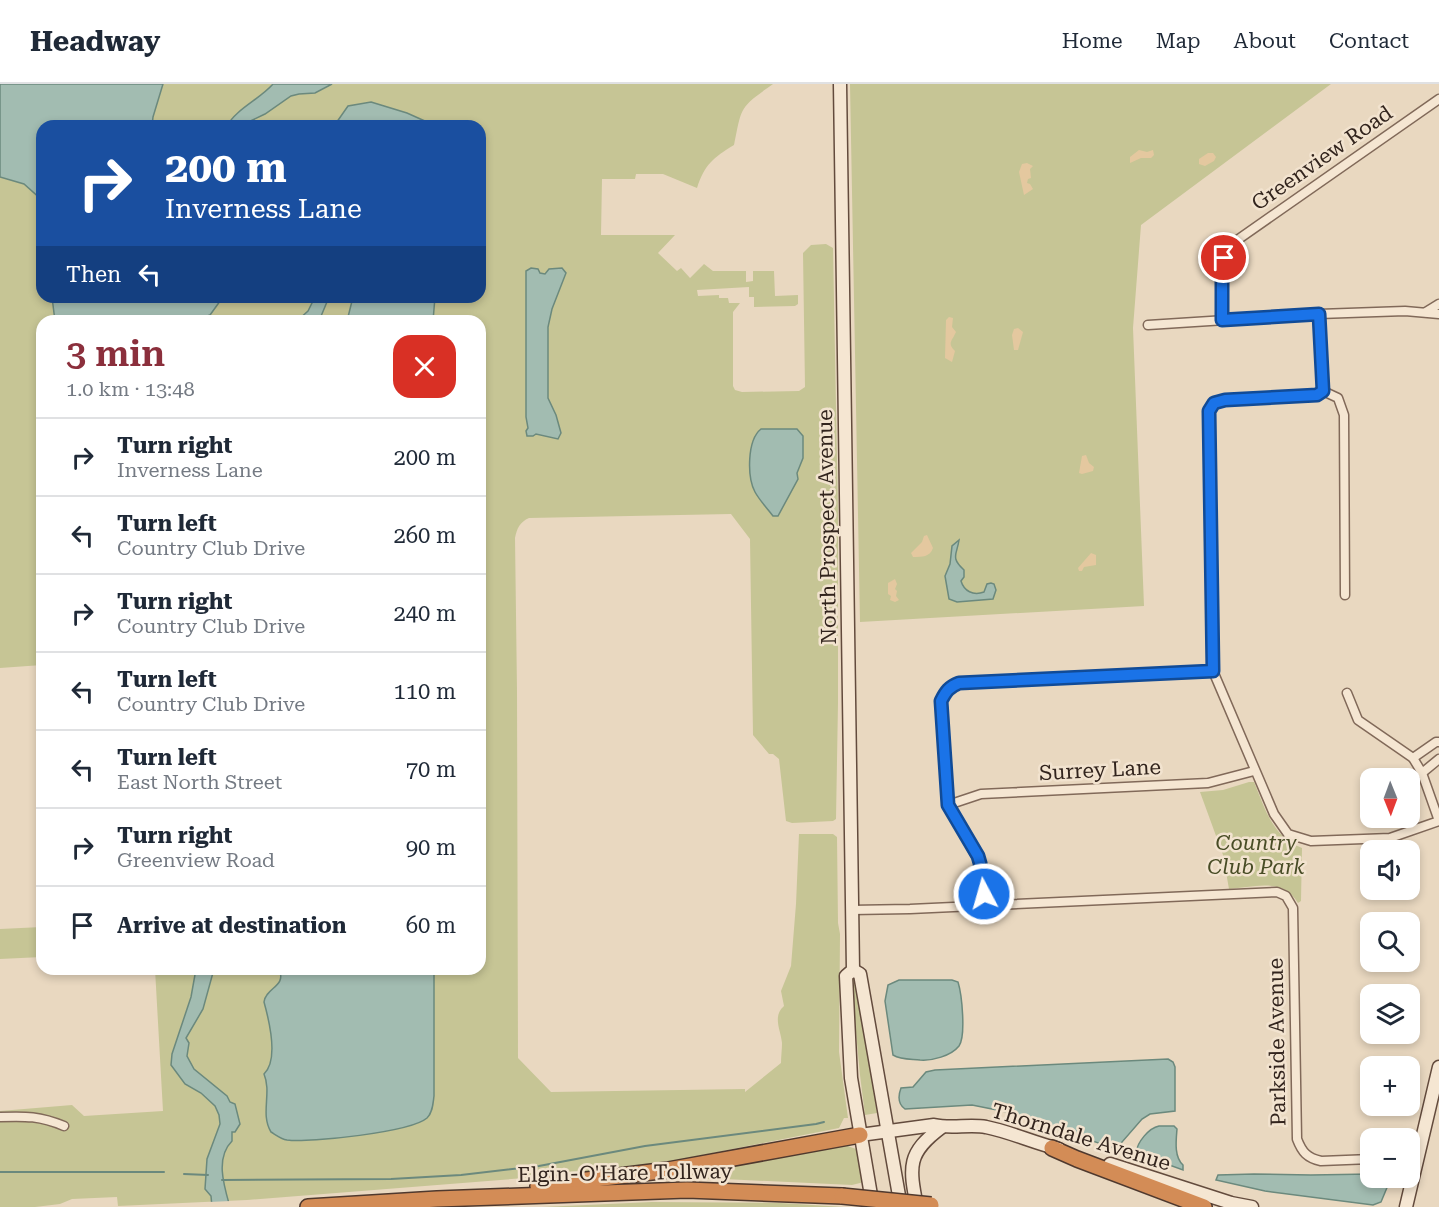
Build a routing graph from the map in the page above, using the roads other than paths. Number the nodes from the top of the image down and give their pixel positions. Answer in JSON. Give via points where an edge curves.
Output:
{"nodes":[{"id":1,"x":840,"y":84,"type":"edge"},
{"id":2,"x":1438,"y":101,"type":"edge"},
{"id":3,"x":1439,"y":304,"type":"edge"},
{"id":4,"x":1426,"y":312,"type":"junction"},
{"id":5,"x":1319,"y":314,"type":"junction"},
{"id":6,"x":1439,"y":314,"type":"edge"},
{"id":7,"x":1222,"y":320,"type":"junction"},
{"id":8,"x":1148,"y":325,"type":"dead end"},
{"id":9,"x":1323,"y":391,"type":"junction"},
{"id":10,"x":1345,"y":595,"type":"dead end"},
{"id":11,"x":1213,"y":671,"type":"junction"},
{"id":12,"x":1347,"y":693,"type":"dead end"},
{"id":13,"x":1439,"y":742,"type":"edge"},
{"id":14,"x":1413,"y":758,"type":"junction"},
{"id":15,"x":1439,"y":759,"type":"edge"},
{"id":16,"x":1254,"y":771,"type":"junction"},
{"id":17,"x":1422,"y":773,"type":"junction"},
{"id":18,"x":948,"y":805,"type":"junction"},
{"id":19,"x":1439,"y":820,"type":"edge"},
{"id":20,"x":985,"y":906,"type":"junction"},
{"id":21,"x":851,"y":910,"type":"junction"},
{"id":22,"x":853,"y":970,"type":"junction"},
{"id":23,"x":1439,"y":1067,"type":"edge"},
{"id":24,"x":0,"y":1117,"type":"edge"},
{"id":25,"x":64,"y":1126,"type":"dead end"},
{"id":26,"x":942,"y":1127,"type":"junction"},
{"id":27,"x":887,"y":1131,"type":"junction"},
{"id":28,"x":1420,"y":1134,"type":"edge"},
{"id":29,"x":860,"y":1135,"type":"junction"},
{"id":30,"x":1052,"y":1148,"type":"junction"},
{"id":31,"x":1360,"y":1159,"type":"edge"},
{"id":32,"x":1409,"y":1188,"type":"edge"},
{"id":33,"x":437,"y":1199,"type":"junction"},
{"id":34,"x":930,"y":1206,"type":"edge"},
{"id":35,"x":308,"y":1207,"type":"edge"},
{"id":36,"x":873,"y":1207,"type":"edge"},
{"id":37,"x":901,"y":1207,"type":"edge"},
{"id":38,"x":1204,"y":1207,"type":"edge"},
{"id":39,"x":1252,"y":1207,"type":"edge"},
{"id":40,"x":1406,"y":1207,"type":"edge"}],
"edges":[{"from":1,"to":21,"type":"main road","name":"North Prospect Avenue"},
{"from":2,"to":7,"type":"street","name":"Greenview Road","via":[[1233,243],[1222,266]]},
{"from":3,"to":4,"type":"street"},
{"from":4,"to":5,"type":"street"},
{"from":4,"to":6,"type":"street"},
{"from":5,"to":7,"type":"street"},
{"from":5,"to":9,"type":"street"},
{"from":7,"to":8,"type":"street"},
{"from":9,"to":10,"type":"street","via":[[1338,398],[1344,415]]},
{"from":9,"to":11,"type":"street","via":[[1317,395],[1225,400],[1214,403],[1209,411]]},
{"from":11,"to":16,"type":"street"},
{"from":11,"to":18,"type":"street","via":[[959,683],[949,687],[941,701]]},
{"from":12,"to":14,"type":"street","via":[[1358,720]]},
{"from":13,"to":14,"type":"street"},
{"from":14,"to":17,"type":"street"},
{"from":15,"to":17,"type":"street"},
{"from":16,"to":18,"type":"street","name":"Surrey Lane","via":[[1208,783],[981,794]]},
{"from":16,"to":19,"type":"street","via":[[1288,834],[1305,840],[1390,838]]},
{"from":17,"to":19,"type":"street"},
{"from":18,"to":20,"type":"street","via":[[980,863]]},
{"from":20,"to":21,"type":"street"},
{"from":20,"to":31,"type":"street","name":"Parkside Avenue","via":[[1277,892],[1286,896],[1293,908],[1297,1139],[1301,1150],[1315,1160]]},
{"from":21,"to":22,"type":"main road","name":"North Prospect Avenue"},
{"from":22,"to":27,"type":"main road","name":"North Prospect Avenue","via":[[860,974]]},
{"from":22,"to":29,"type":"main road","name":"North Prospect Avenue","via":[[846,976],[847,1016]]},
{"from":23,"to":28,"type":"main road"},
{"from":24,"to":25,"type":"street","via":[[30,1115]]},
{"from":26,"to":27,"type":"main road","name":"Thorndale Avenue"},
{"from":26,"to":30,"type":"main road","name":"Thorndale Avenue","via":[[986,1127]]},
{"from":26,"to":34,"type":"main road","via":[[919,1147],[912,1173]]},
{"from":27,"to":29,"type":"main road","name":"Thorndale Avenue"},
{"from":27,"to":37,"type":"main road","name":"North Prospect Avenue"},
{"from":29,"to":33,"type":"highway","via":[[668,1170]]},
{"from":29,"to":36,"type":"main road","name":"North Prospect Avenue"},
{"from":30,"to":38,"type":"highway"},
{"from":30,"to":39,"type":"main road","name":"Thorndale Avenue"},
{"from":32,"to":40,"type":"main road"},
{"from":33,"to":34,"type":"highway","name":"Elgin-O'Hare Tollway","bridge":true,"via":[[687,1190],[842,1196]]},
{"from":33,"to":35,"type":"highway","name":"Elgin-O'Hare Tollway"}]}
